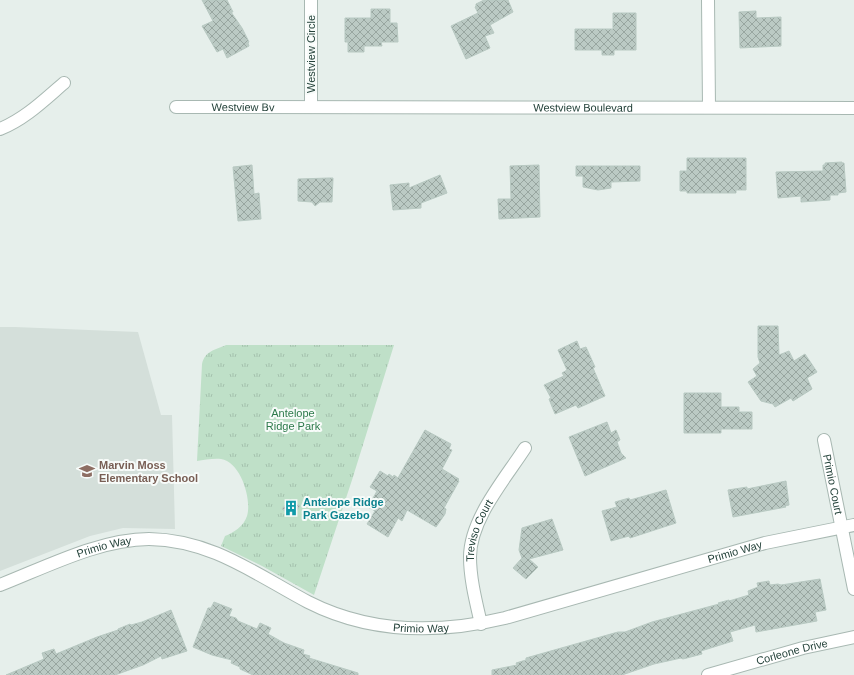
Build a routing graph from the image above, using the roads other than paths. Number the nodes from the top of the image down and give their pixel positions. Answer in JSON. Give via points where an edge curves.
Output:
{"nodes":[{"id":1,"x":311,"y":0,"type":"edge"},
{"id":2,"x":708,"y":0,"type":"edge"},
{"id":3,"x":64,"y":83,"type":"dead end"},
{"id":4,"x":176,"y":107,"type":"dead end"},
{"id":5,"x":311,"y":107,"type":"junction"},
{"id":6,"x":709,"y":108,"type":"junction"},
{"id":7,"x":854,"y":108,"type":"edge"},
{"id":8,"x":0,"y":129,"type":"edge"},
{"id":9,"x":824,"y":440,"type":"dead end"},
{"id":10,"x":525,"y":448,"type":"dead end"},
{"id":11,"x":854,"y":525,"type":"edge"},
{"id":12,"x":842,"y":528,"type":"junction"},
{"id":13,"x":0,"y":585,"type":"edge"},
{"id":14,"x":854,"y":589,"type":"edge"},
{"id":15,"x":481,"y":624,"type":"junction"},
{"id":16,"x":854,"y":637,"type":"edge"},
{"id":17,"x":708,"y":675,"type":"edge"}],
"edges":[{"from":1,"to":5,"type":"street","name":"Westview Circle"},
{"from":2,"to":6,"type":"street"},
{"from":3,"to":8,"type":"street","via":[[25,116]]},
{"from":4,"to":5,"type":"street","name":"Westview Bv"},
{"from":5,"to":6,"type":"street","name":"Westview Boulevard"},
{"from":6,"to":7,"type":"street","name":"Westview Boulevard"},
{"from":9,"to":12,"type":"street","name":"Primio Court"},
{"from":10,"to":15,"type":"street","name":"Treviso Court","via":[[482,513],[475,528],[471,568]]},
{"from":11,"to":12,"type":"street","name":"Primio Way"},
{"from":12,"to":14,"type":"street","name":"Primio Court"},
{"from":12,"to":15,"type":"street","name":"Primio Way","via":[[765,543]]},
{"from":13,"to":15,"type":"street","name":"Primio Way","via":[[90,549],[117,542],[144,539],[170,541],[198,546],[221,554],[309,602],[364,622],[413,629]]},
{"from":16,"to":17,"type":"street","name":"Corleone Drive","via":[[803,648]]}]}
